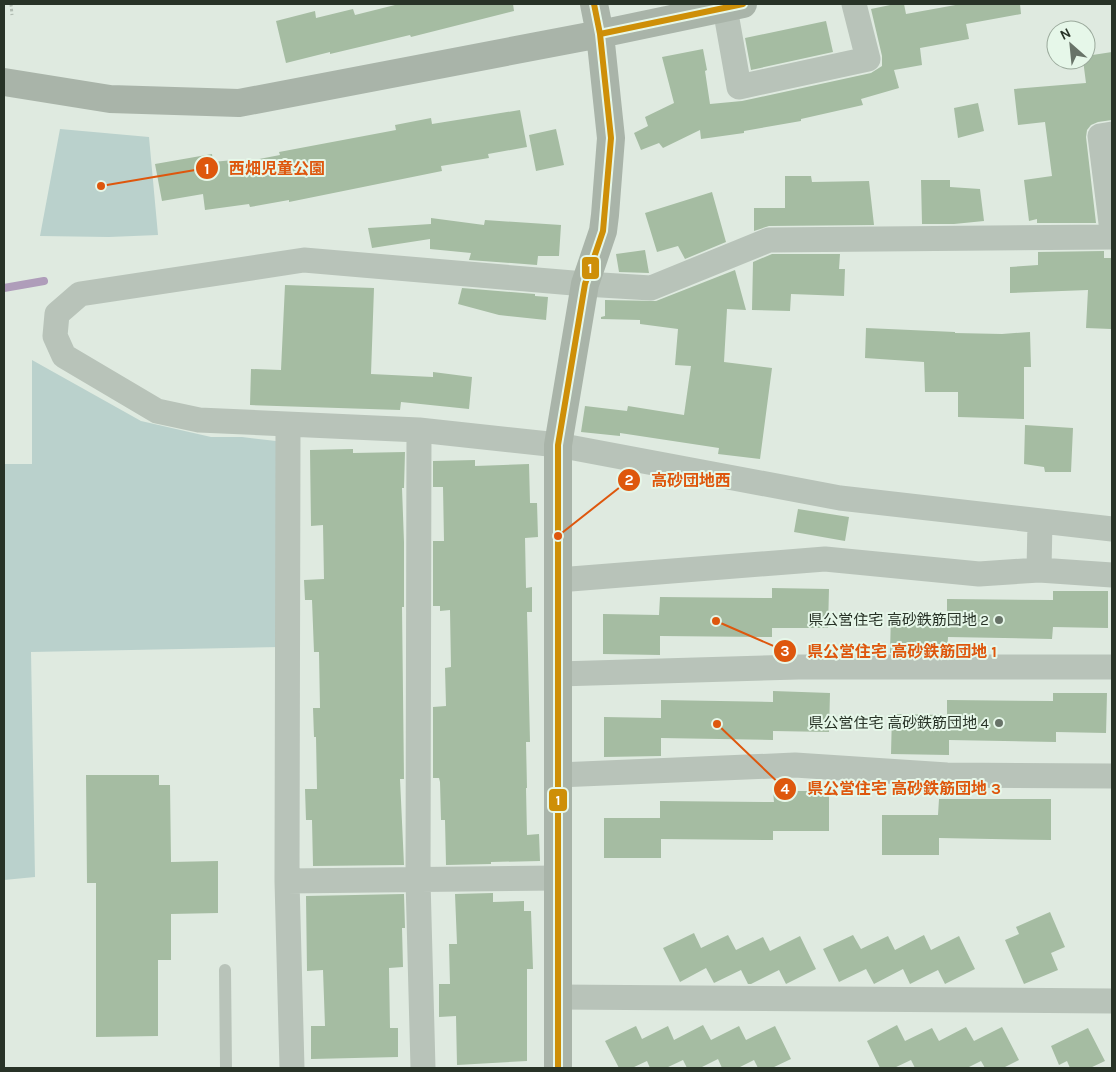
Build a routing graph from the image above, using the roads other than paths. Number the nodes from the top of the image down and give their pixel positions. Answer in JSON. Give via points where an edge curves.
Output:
{"nodes":[{"id":1,"x":594,"y":4,"type":"edge"},
{"id":2,"x":854,"y":4,"type":"edge"},
{"id":3,"x":734,"y":6,"type":"edge"},
{"id":4,"x":600,"y":34,"type":"junction"},
{"id":5,"x":4,"y":82,"type":"edge"},
{"id":6,"x":1112,"y":134,"type":"edge"},
{"id":7,"x":1112,"y":231,"type":"edge"},
{"id":8,"x":1112,"y":237,"type":"edge"},
{"id":9,"x":585,"y":284,"type":"junction"},
{"id":10,"x":288,"y":425,"type":"junction"},
{"id":11,"x":419,"y":430,"type":"junction"},
{"id":12,"x":558,"y":445,"type":"junction"},
{"id":13,"x":1040,"y":521,"type":"junction"},
{"id":14,"x":1112,"y":529,"type":"edge"},
{"id":15,"x":1038,"y":570,"type":"junction"},
{"id":16,"x":1112,"y":575,"type":"edge"},
{"id":17,"x":558,"y":580,"type":"junction"},
{"id":18,"x":1112,"y":667,"type":"edge"},
{"id":19,"x":558,"y":674,"type":"junction"},
{"id":20,"x":558,"y":775,"type":"junction"},
{"id":21,"x":1112,"y":776,"type":"edge"},
{"id":22,"x":558,"y":878,"type":"junction"},
{"id":23,"x":418,"y":880,"type":"junction"},
{"id":24,"x":287,"y":881,"type":"junction"},
{"id":25,"x":225,"y":970,"type":"dead end"},
{"id":26,"x":558,"y":997,"type":"junction"},
{"id":27,"x":1112,"y":1001,"type":"edge"},
{"id":28,"x":226,"y":1068,"type":"edge"},
{"id":29,"x":292,"y":1068,"type":"edge"},
{"id":30,"x":423,"y":1068,"type":"edge"},
{"id":31,"x":558,"y":1068,"type":"edge"}],
"edges":[{"from":1,"to":4,"type":"street"},
{"from":2,"to":3,"type":"street","via":[[868,59],[739,87]]},
{"from":3,"to":4,"type":"street"},
{"from":4,"to":5,"type":"street","via":[[240,103],[110,99]]},
{"from":4,"to":9,"type":"street","via":[[611,138],[603,231]]},
{"from":6,"to":7,"type":"street","via":[[1100,136]]},
{"from":8,"to":9,"type":"street","via":[[769,240],[651,288]]},
{"from":9,"to":10,"type":"street","via":[[304,260],[80,294],[57,314],[55,336],[64,356],[157,411],[199,420]]},
{"from":9,"to":12,"type":"street"},
{"from":10,"to":11,"type":"street"},
{"from":10,"to":24,"type":"street"},
{"from":11,"to":12,"type":"street"},
{"from":11,"to":23,"type":"street"},
{"from":12,"to":13,"type":"street","via":[[840,498]]},
{"from":12,"to":17,"type":"street"},
{"from":13,"to":14,"type":"street"},
{"from":13,"to":15,"type":"street"},
{"from":15,"to":16,"type":"street"},
{"from":15,"to":17,"type":"street","via":[[979,574],[825,559]]},
{"from":17,"to":19,"type":"street"},
{"from":18,"to":19,"type":"street","via":[[798,667]]},
{"from":19,"to":20,"type":"street"},
{"from":20,"to":21,"type":"street","via":[[795,765],[947,775]]},
{"from":20,"to":22,"type":"street"},
{"from":22,"to":23,"type":"street"},
{"from":22,"to":26,"type":"street"},
{"from":23,"to":24,"type":"street"},
{"from":23,"to":30,"type":"street"},
{"from":24,"to":29,"type":"street"},
{"from":25,"to":28,"type":"lane"},
{"from":26,"to":27,"type":"street"},
{"from":26,"to":31,"type":"street"}]}
